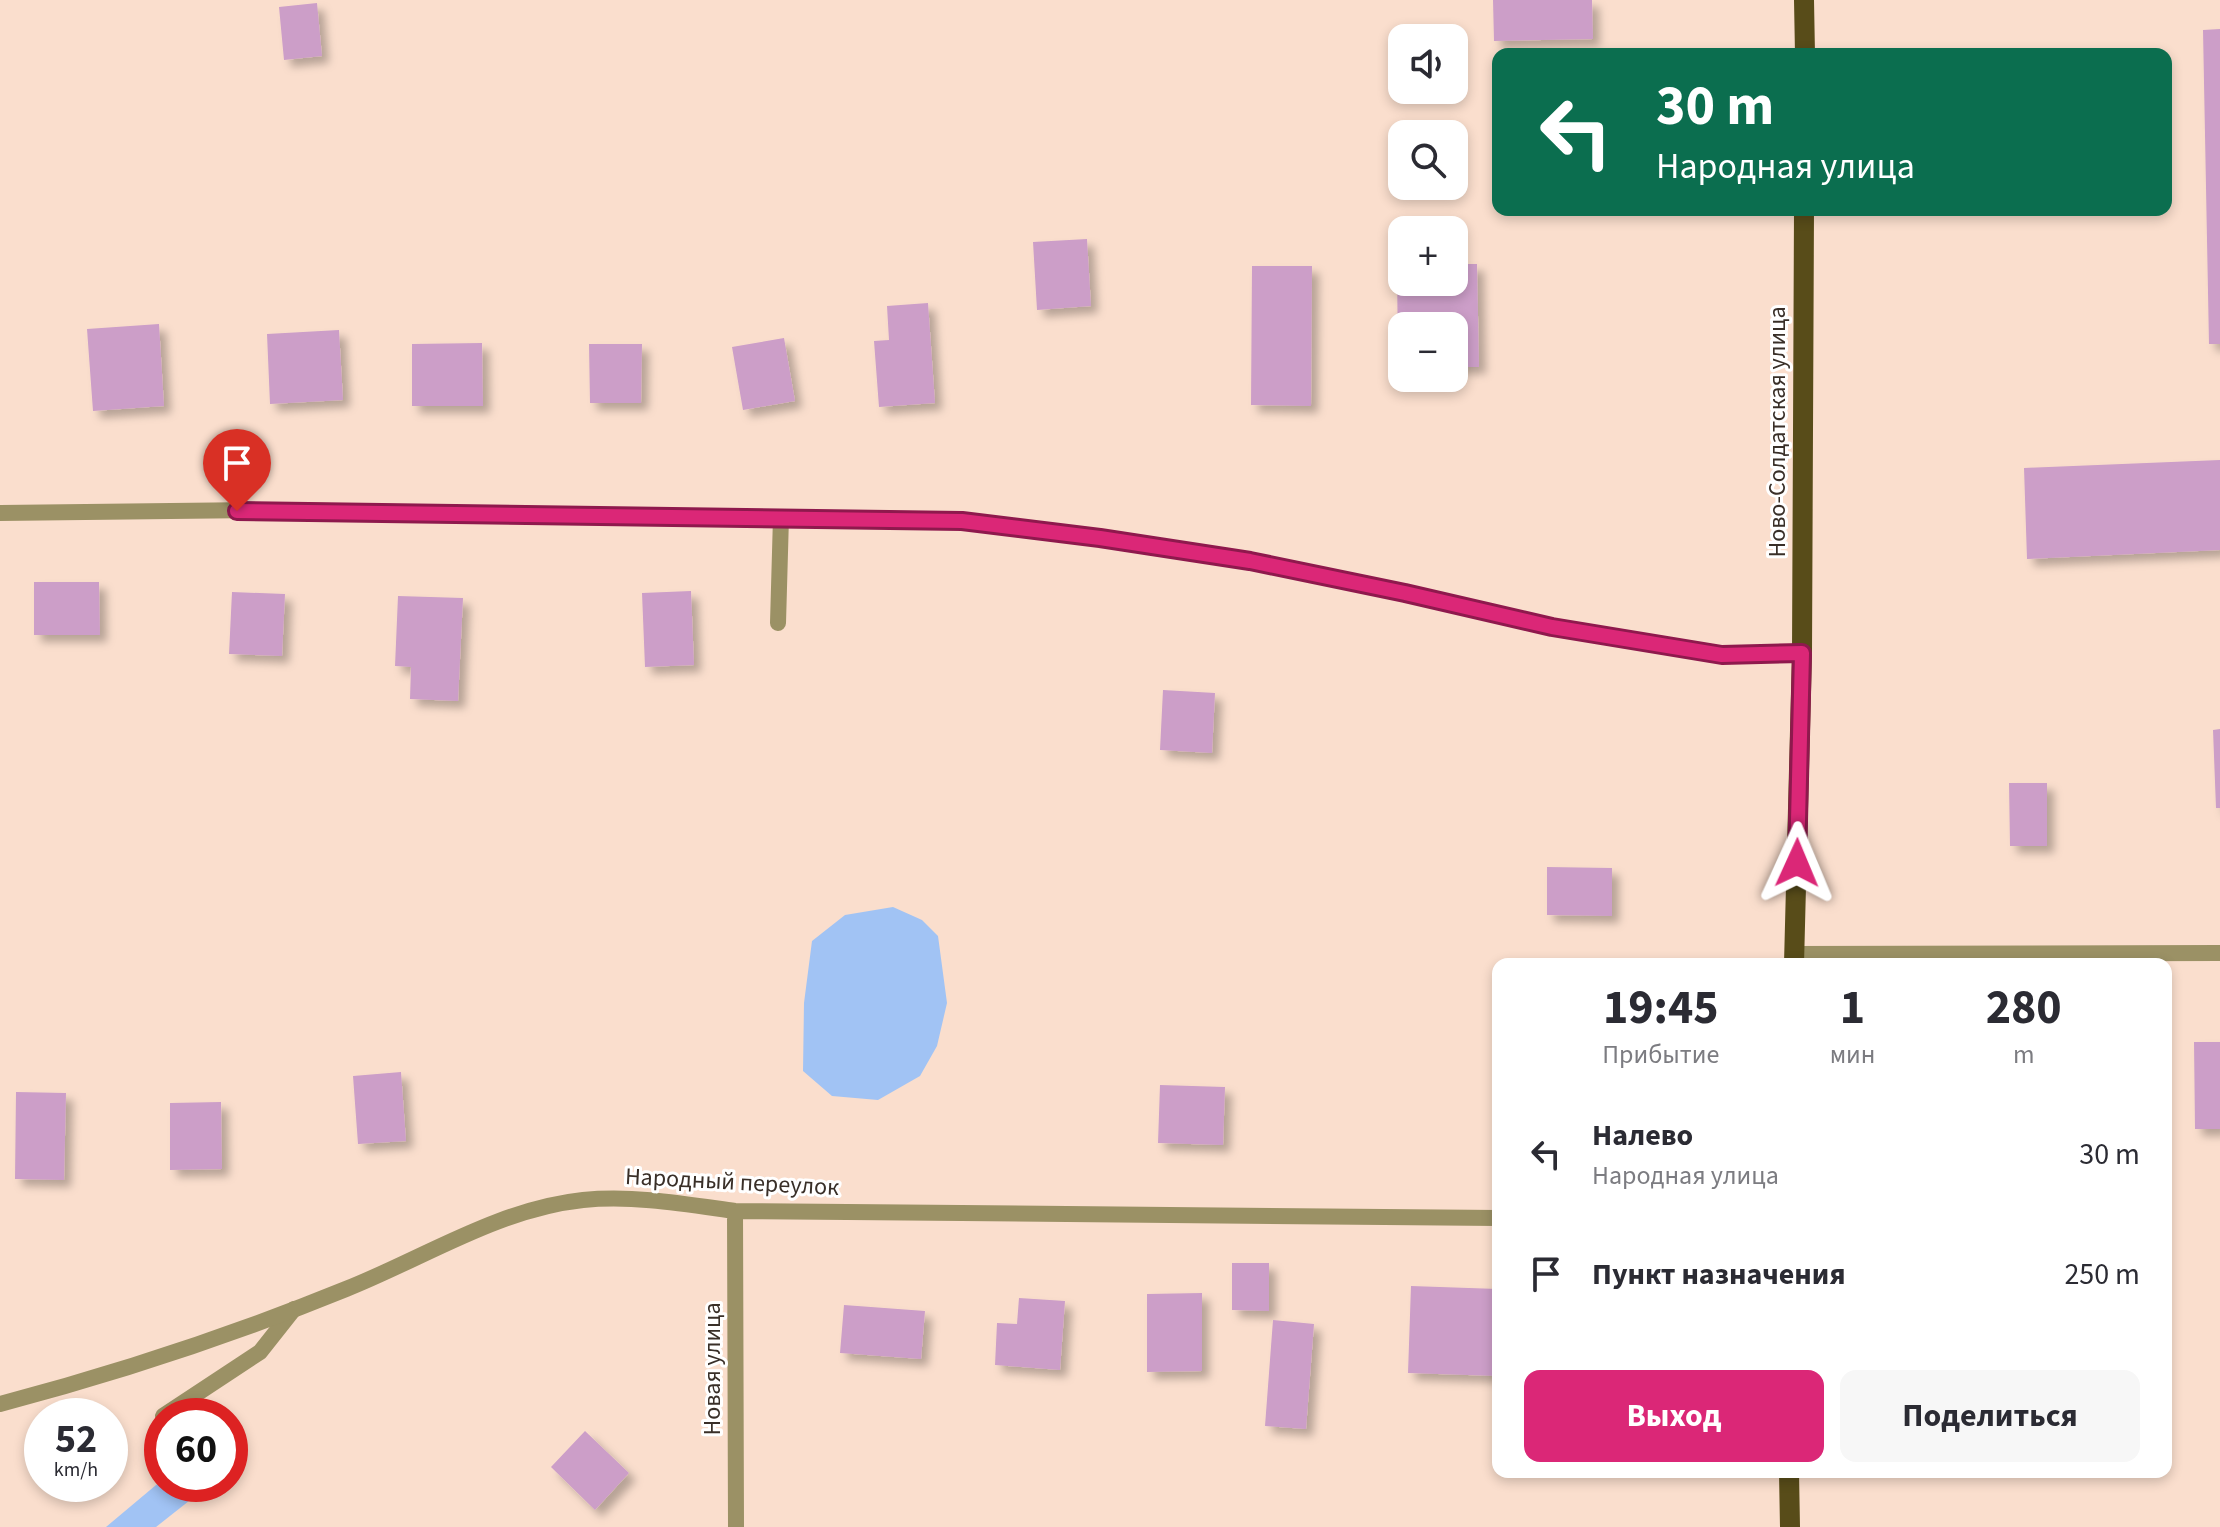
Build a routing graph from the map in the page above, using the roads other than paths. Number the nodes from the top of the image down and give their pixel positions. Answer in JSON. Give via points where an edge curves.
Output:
{"nodes":[{"id":1,"x":1804,"y":0,"type":"edge"},
{"id":2,"x":1805,"y":48,"type":"edge"},
{"id":3,"x":1804,"y":216,"type":"edge"},
{"id":4,"x":0,"y":513,"type":"edge"},
{"id":5,"x":781,"y":517,"type":"junction"},
{"id":6,"x":778,"y":623,"type":"dead end"},
{"id":7,"x":1802,"y":653,"type":"junction"},
{"id":8,"x":2220,"y":953,"type":"edge"},
{"id":9,"x":1794,"y":958,"type":"edge"},
{"id":10,"x":1865,"y":958,"type":"edge"},
{"id":11,"x":735,"y":1211,"type":"junction"},
{"id":12,"x":1492,"y":1218,"type":"edge"},
{"id":13,"x":294,"y":1309,"type":"junction"},
{"id":14,"x":191,"y":1398,"type":"edge"},
{"id":15,"x":0,"y":1404,"type":"edge"},
{"id":16,"x":1789,"y":1478,"type":"edge"},
{"id":17,"x":736,"y":1527,"type":"edge"},
{"id":18,"x":1790,"y":1527,"type":"edge"}],
"edges":[{"from":1,"to":2,"type":"main road"},
{"from":3,"to":7,"type":"main road","name":"Ново-Солдатская улица"},
{"from":4,"to":5,"type":"street","via":[[267,510]]},
{"from":5,"to":6,"type":"street"},
{"from":5,"to":7,"type":"street","via":[[962,521],[1100,538],[1250,561],[1552,627],[1706,653]]},
{"from":7,"to":9,"type":"main road","name":"Ново-Солдатская улица"},
{"from":8,"to":10,"type":"street"},
{"from":11,"to":12,"type":"street","name":"Народный переулок"},
{"from":11,"to":13,"type":"street","name":"Народный переулок","via":[[646,1200],[584,1200],[525,1211]]},
{"from":11,"to":17,"type":"street","name":"Новая улица"},
{"from":13,"to":14,"type":"street","via":[[260,1352]]},
{"from":13,"to":15,"type":"street","name":"Народный переулок","via":[[107,1376]]},
{"from":16,"to":18,"type":"main road"}]}
